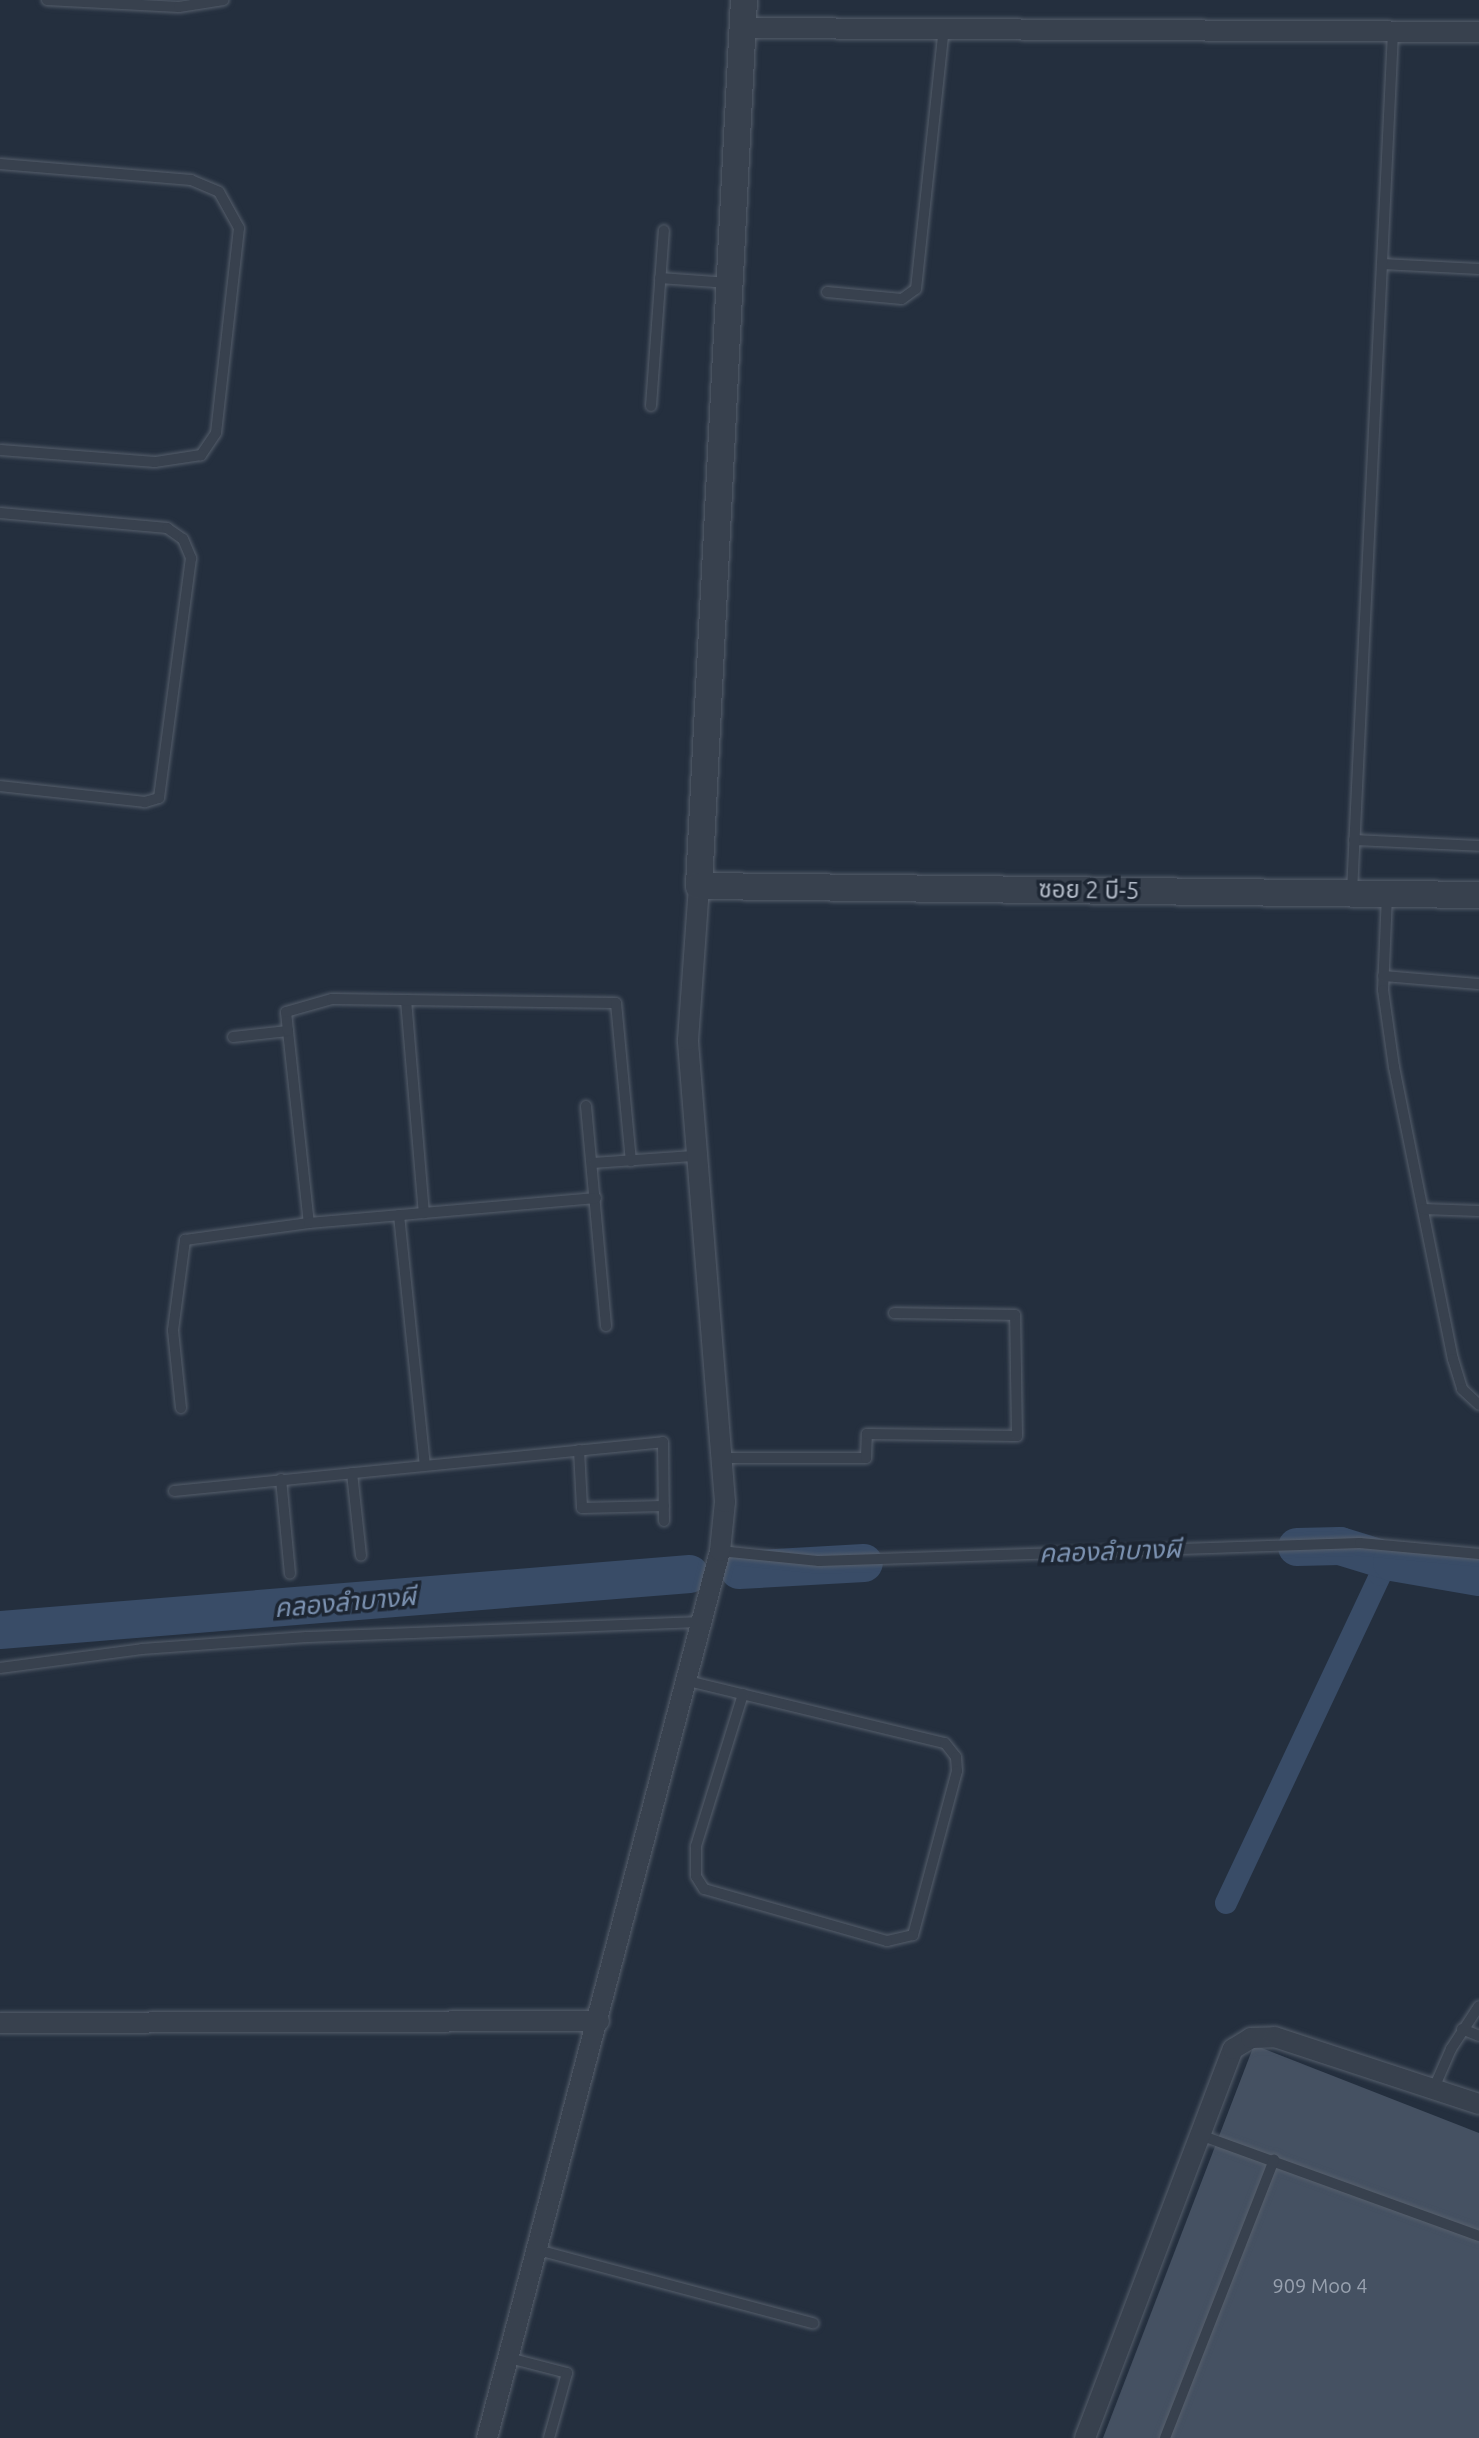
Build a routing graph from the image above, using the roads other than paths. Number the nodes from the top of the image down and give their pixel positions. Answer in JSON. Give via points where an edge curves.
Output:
{"nodes":[{"id":1,"x":47,"y":0,"type":"edge"},
{"id":2,"x":223,"y":0,"type":"edge"},
{"id":3,"x":744,"y":0,"type":"edge"},
{"id":4,"x":944,"y":26,"type":"junction"},
{"id":5,"x":742,"y":28,"type":"junction"},
{"id":6,"x":1393,"y":31,"type":"junction"},
{"id":7,"x":1479,"y":32,"type":"edge"},
{"id":8,"x":0,"y":164,"type":"edge"},
{"id":9,"x":664,"y":230,"type":"dead end"},
{"id":10,"x":1382,"y":264,"type":"junction"},
{"id":11,"x":1479,"y":269,"type":"edge"},
{"id":12,"x":660,"y":278,"type":"junction"},
{"id":13,"x":729,"y":283,"type":"junction"},
{"id":14,"x":827,"y":292,"type":"dead end"},
{"id":15,"x":651,"y":406,"type":"dead end"},
{"id":16,"x":0,"y":450,"type":"edge"},
{"id":17,"x":0,"y":513,"type":"edge"},
{"id":18,"x":0,"y":786,"type":"edge"},
{"id":19,"x":1354,"y":840,"type":"junction"},
{"id":20,"x":1479,"y":846,"type":"edge"},
{"id":21,"x":699,"y":886,"type":"junction"},
{"id":22,"x":1352,"y":892,"type":"junction"},
{"id":23,"x":1387,"y":893,"type":"junction"},
{"id":24,"x":1479,"y":895,"type":"edge"},
{"id":25,"x":1383,"y":976,"type":"junction"},
{"id":26,"x":1479,"y":984,"type":"edge"},
{"id":27,"x":406,"y":1000,"type":"junction"},
{"id":28,"x":288,"y":1031,"type":"junction"},
{"id":29,"x":233,"y":1037,"type":"dead end"},
{"id":30,"x":586,"y":1106,"type":"dead end"},
{"id":31,"x":695,"y":1156,"type":"junction"},
{"id":32,"x":631,"y":1161,"type":"junction"},
{"id":33,"x":594,"y":1163,"type":"junction"},
{"id":34,"x":596,"y":1198,"type":"junction"},
{"id":35,"x":1423,"y":1209,"type":"junction"},
{"id":36,"x":1479,"y":1211,"type":"edge"},
{"id":37,"x":424,"y":1213,"type":"junction"},
{"id":38,"x":399,"y":1215,"type":"junction"},
{"id":39,"x":309,"y":1223,"type":"junction"},
{"id":40,"x":894,"y":1313,"type":"dead end"},
{"id":41,"x":606,"y":1326,"type":"dead end"},
{"id":42,"x":1479,"y":1405,"type":"edge"},
{"id":43,"x":181,"y":1408,"type":"dead end"},
{"id":44,"x":579,"y":1450,"type":"junction"},
{"id":45,"x":722,"y":1458,"type":"junction"},
{"id":46,"x":425,"y":1465,"type":"junction"},
{"id":47,"x":352,"y":1473,"type":"junction"},
{"id":48,"x":281,"y":1479,"type":"junction"},
{"id":49,"x":174,"y":1491,"type":"dead end"},
{"id":50,"x":664,"y":1506,"type":"junction"},
{"id":51,"x":664,"y":1521,"type":"dead end"},
{"id":52,"x":720,"y":1551,"type":"junction"},
{"id":53,"x":1479,"y":1554,"type":"edge"},
{"id":54,"x":361,"y":1556,"type":"dead end"},
{"id":55,"x":290,"y":1574,"type":"dead end"},
{"id":56,"x":704,"y":1621,"type":"junction"},
{"id":57,"x":0,"y":1668,"type":"edge"},
{"id":58,"x":688,"y":1681,"type":"junction"},
{"id":59,"x":743,"y":1694,"type":"junction"},
{"id":60,"x":1479,"y":2006,"type":"edge"},
{"id":61,"x":599,"y":2021,"type":"junction"},
{"id":62,"x":0,"y":2023,"type":"edge"},
{"id":63,"x":1462,"y":2029,"type":"junction"},
{"id":64,"x":1479,"y":2036,"type":"edge"},
{"id":65,"x":1434,"y":2088,"type":"junction"},
{"id":66,"x":1479,"y":2104,"type":"edge"},
{"id":67,"x":1200,"y":2135,"type":"junction"},
{"id":68,"x":1274,"y":2160,"type":"junction"},
{"id":69,"x":1479,"y":2236,"type":"edge"},
{"id":70,"x":538,"y":2250,"type":"junction"},
{"id":71,"x":813,"y":2323,"type":"dead end"},
{"id":72,"x":509,"y":2358,"type":"junction"},
{"id":73,"x":487,"y":2438,"type":"edge"},
{"id":74,"x":549,"y":2438,"type":"edge"},
{"id":75,"x":1085,"y":2438,"type":"edge"},
{"id":76,"x":1165,"y":2438,"type":"edge"}],
"edges":[{"from":1,"to":2,"type":"lane","via":[[179,7]]},
{"from":3,"to":5,"type":"street"},
{"from":4,"to":5,"type":"street"},
{"from":4,"to":6,"type":"street"},
{"from":4,"to":14,"type":"lane","via":[[916,289],[902,299]]},
{"from":5,"to":13,"type":"street"},
{"from":6,"to":7,"type":"street"},
{"from":6,"to":10,"type":"lane"},
{"from":8,"to":16,"type":"lane","via":[[191,180],[219,192],[239,228],[216,433],[201,455],[155,462]]},
{"from":9,"to":12,"type":"lane"},
{"from":10,"to":11,"type":"lane"},
{"from":10,"to":19,"type":"lane"},
{"from":12,"to":13,"type":"lane"},
{"from":12,"to":15,"type":"lane"},
{"from":13,"to":21,"type":"street"},
{"from":17,"to":18,"type":"lane","via":[[167,528],[183,539],[191,558],[159,798],[145,802]]},
{"from":19,"to":20,"type":"lane"},
{"from":19,"to":22,"type":"lane"},
{"from":21,"to":22,"type":"street","name":"ซอย 2 บี-5"},
{"from":21,"to":31,"type":"street","via":[[688,1040]]},
{"from":22,"to":23,"type":"street","name":"ซอย 2 บี-5"},
{"from":23,"to":24,"type":"street","name":"ซอย 2 บี-5"},
{"from":23,"to":25,"type":"lane"},
{"from":25,"to":26,"type":"lane"},
{"from":25,"to":35,"type":"lane","via":[[1394,1067]]},
{"from":27,"to":28,"type":"lane","via":[[332,999],[286,1012]]},
{"from":27,"to":32,"type":"lane","via":[[616,1003]]},
{"from":27,"to":37,"type":"lane"},
{"from":28,"to":29,"type":"lane"},
{"from":28,"to":39,"type":"lane"},
{"from":30,"to":33,"type":"lane"},
{"from":31,"to":32,"type":"lane"},
{"from":31,"to":45,"type":"street"},
{"from":32,"to":33,"type":"lane"},
{"from":33,"to":34,"type":"lane"},
{"from":34,"to":37,"type":"lane"},
{"from":34,"to":41,"type":"lane"},
{"from":35,"to":36,"type":"lane"},
{"from":35,"to":42,"type":"lane","via":[[1462,1389]]},
{"from":37,"to":38,"type":"lane"},
{"from":38,"to":39,"type":"lane"},
{"from":38,"to":46,"type":"lane"},
{"from":39,"to":43,"type":"lane","via":[[185,1240],[173,1330]]},
{"from":40,"to":45,"type":"lane","via":[[1015,1315],[1017,1436],[867,1434],[866,1458]]},
{"from":44,"to":46,"type":"lane"},
{"from":44,"to":50,"type":"lane","via":[[582,1508]]},
{"from":44,"to":50,"type":"lane","via":[[663,1442]]},
{"from":45,"to":52,"type":"street"},
{"from":46,"to":47,"type":"lane"},
{"from":47,"to":48,"type":"lane"},
{"from":47,"to":54,"type":"lane"},
{"from":48,"to":49,"type":"lane"},
{"from":48,"to":55,"type":"lane"},
{"from":50,"to":51,"type":"lane"},
{"from":52,"to":53,"type":"lane","via":[[819,1561],[1360,1543]]},
{"from":52,"to":56,"type":"street"},
{"from":56,"to":57,"type":"lane","via":[[307,1637],[142,1649]]},
{"from":56,"to":58,"type":"street"},
{"from":58,"to":59,"type":"lane"},
{"from":58,"to":61,"type":"street"},
{"from":59,"to":59,"type":"lane","via":[[696,1846],[696,1876],[704,1889],[887,1941],[913,1935],[957,1771],[956,1757],[945,1743]]},
{"from":60,"to":63,"type":"lane"},
{"from":61,"to":62,"type":"street"},
{"from":61,"to":70,"type":"street"},
{"from":63,"to":64,"type":"lane"},
{"from":63,"to":65,"type":"lane"},
{"from":65,"to":66,"type":"street"},
{"from":65,"to":67,"type":"street","via":[[1275,2037],[1251,2038],[1233,2049]]},
{"from":67,"to":68,"type":"lane"},
{"from":67,"to":75,"type":"street"},
{"from":68,"to":69,"type":"lane"},
{"from":68,"to":76,"type":"lane"},
{"from":70,"to":71,"type":"lane"},
{"from":70,"to":72,"type":"street"},
{"from":72,"to":73,"type":"street"},
{"from":72,"to":74,"type":"lane","via":[[567,2373]]}]}
